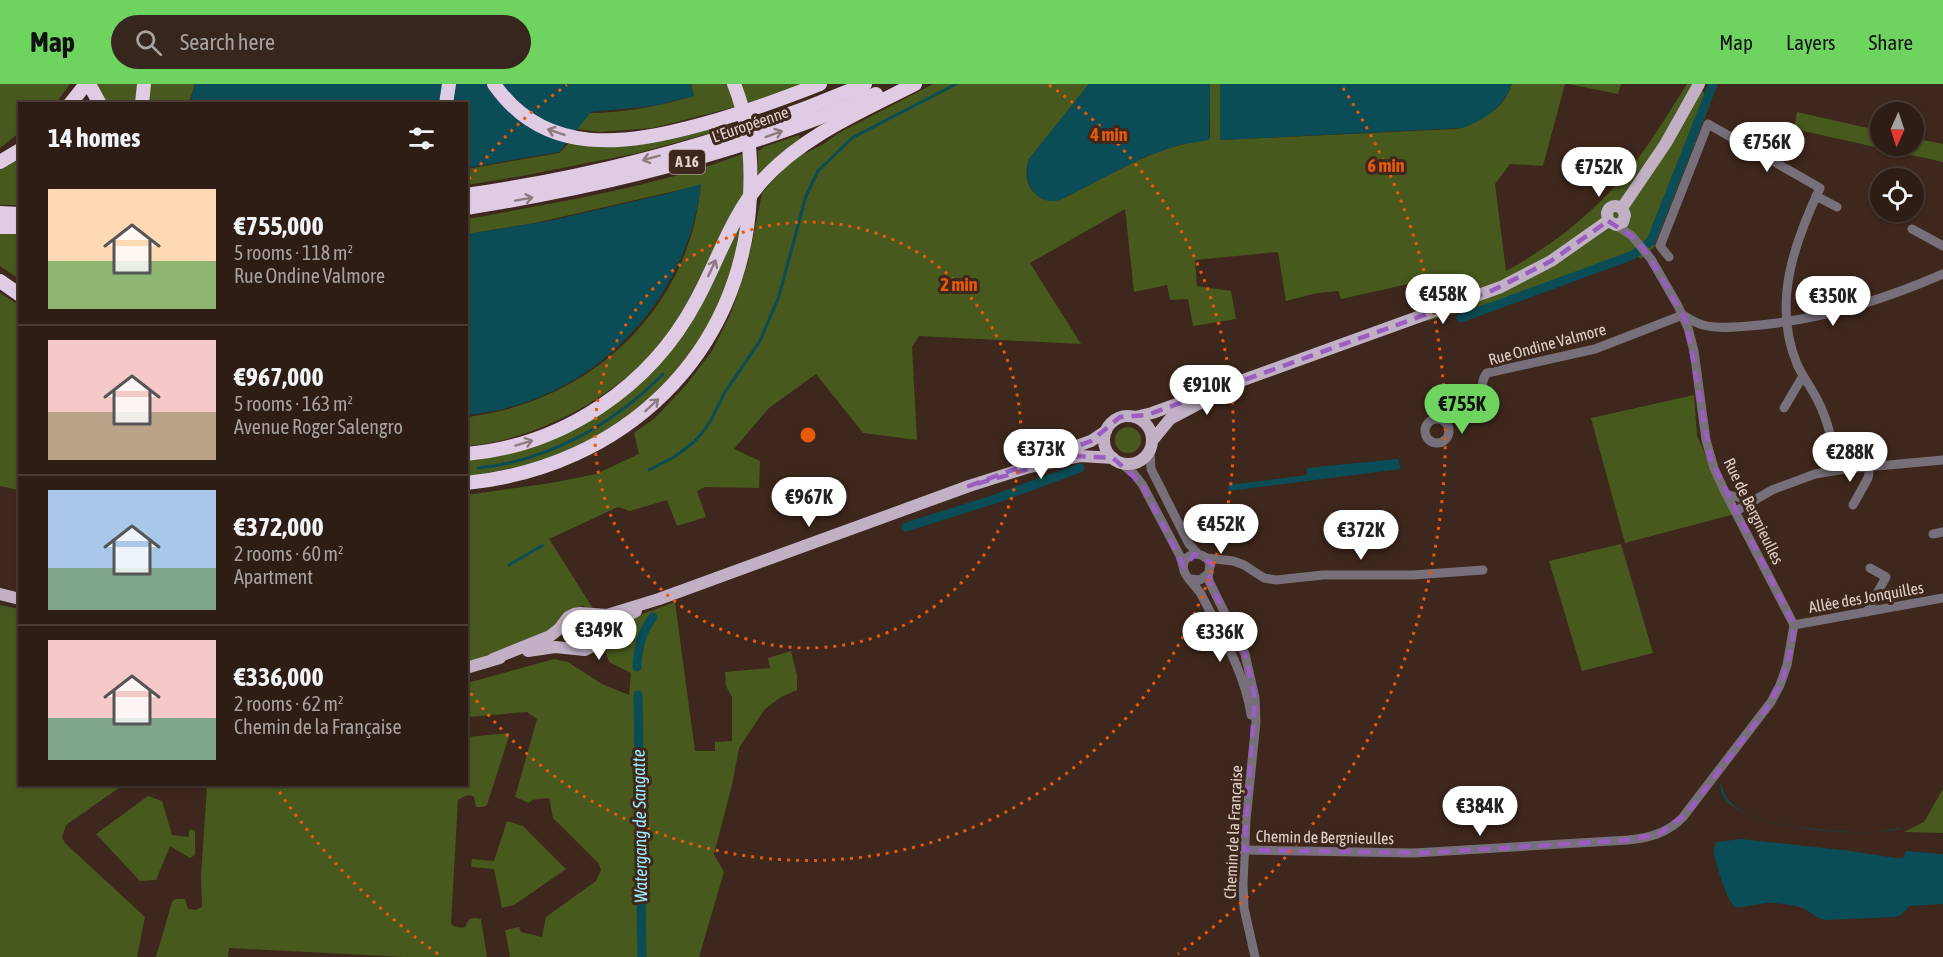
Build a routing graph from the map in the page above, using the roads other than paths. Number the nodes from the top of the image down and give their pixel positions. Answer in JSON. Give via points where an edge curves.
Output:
{"nodes":[{"id":1,"x":86,"y":84,"type":"edge"},
{"id":2,"x":144,"y":84,"type":"edge"},
{"id":3,"x":449,"y":84,"type":"edge"},
{"id":4,"x":494,"y":84,"type":"edge"},
{"id":5,"x":820,"y":84,"type":"edge"},
{"id":6,"x":865,"y":84,"type":"edge"},
{"id":7,"x":898,"y":84,"type":"edge"},
{"id":8,"x":915,"y":84,"type":"edge"},
{"id":9,"x":1699,"y":84,"type":"edge"},
{"id":10,"x":736,"y":88,"type":"edge"},
{"id":11,"x":71,"y":102,"type":"edge"},
{"id":12,"x":99,"y":102,"type":"edge"},
{"id":13,"x":142,"y":102,"type":"edge"},
{"id":14,"x":446,"y":102,"type":"edge"},
{"id":15,"x":18,"y":151,"type":"edge"},
{"id":16,"x":0,"y":162,"type":"edge"},
{"id":17,"x":468,"y":195,"type":"edge"},
{"id":18,"x":1816,"y":196,"type":"junction"},
{"id":19,"x":1837,"y":207,"type":"dead end"},
{"id":20,"x":468,"y":208,"type":"edge"},
{"id":21,"x":1623,"y":211,"type":"junction"},
{"id":22,"x":0,"y":213,"type":"edge"},
{"id":23,"x":18,"y":214,"type":"edge"},
{"id":24,"x":1611,"y":223,"type":"junction"},
{"id":25,"x":0,"y":226,"type":"edge"},
{"id":26,"x":18,"y":227,"type":"edge"},
{"id":27,"x":1912,"y":229,"type":"dead end"},
{"id":28,"x":1635,"y":238,"type":"junction"},
{"id":29,"x":1943,"y":246,"type":"edge"},
{"id":30,"x":1669,"y":257,"type":"dead end"},
{"id":31,"x":1943,"y":274,"type":"edge"},
{"id":32,"x":0,"y":279,"type":"edge"},
{"id":33,"x":18,"y":288,"type":"edge"},
{"id":34,"x":18,"y":294,"type":"edge"},
{"id":35,"x":1683,"y":315,"type":"junction"},
{"id":36,"x":1786,"y":322,"type":"junction"},
{"id":37,"x":1712,"y":327,"type":"junction"},
{"id":38,"x":1690,"y":334,"type":"junction"},
{"id":39,"x":1803,"y":376,"type":"junction"},
{"id":40,"x":1250,"y":377,"type":"junction"},
{"id":41,"x":1784,"y":408,"type":"dead end"},
{"id":42,"x":1135,"y":417,"type":"junction"},
{"id":43,"x":1444,"y":421,"type":"dead end"},
{"id":44,"x":1106,"y":431,"type":"junction"},
{"id":45,"x":1151,"y":446,"type":"junction"},
{"id":46,"x":468,"y":454,"type":"edge"},
{"id":47,"x":1116,"y":460,"type":"junction"},
{"id":48,"x":1943,"y":460,"type":"edge"},
{"id":49,"x":1870,"y":466,"type":"junction"},
{"id":50,"x":1837,"y":470,"type":"junction"},
{"id":51,"x":468,"y":483,"type":"edge"},
{"id":52,"x":969,"y":486,"type":"junction"},
{"id":53,"x":1726,"y":494,"type":"junction"},
{"id":54,"x":1752,"y":501,"type":"junction"},
{"id":55,"x":1853,"y":505,"type":"dead end"},
{"id":56,"x":1736,"y":512,"type":"junction"},
{"id":57,"x":1943,"y":532,"type":"edge"},
{"id":58,"x":1933,"y":534,"type":"dead end"},
{"id":59,"x":1203,"y":556,"type":"junction"},
{"id":60,"x":1239,"y":563,"type":"junction"},
{"id":61,"x":1184,"y":567,"type":"junction"},
{"id":62,"x":1870,"y":568,"type":"dead end"},
{"id":63,"x":1484,"y":570,"type":"dead end"},
{"id":64,"x":1209,"y":573,"type":"junction"},
{"id":65,"x":1191,"y":579,"type":"junction"},
{"id":66,"x":0,"y":595,"type":"edge"},
{"id":67,"x":1943,"y":598,"type":"edge"},
{"id":68,"x":17,"y":599,"type":"edge"},
{"id":69,"x":659,"y":599,"type":"junction"},
{"id":70,"x":1867,"y":612,"type":"junction"},
{"id":71,"x":587,"y":614,"type":"junction"},
{"id":72,"x":564,"y":622,"type":"junction"},
{"id":73,"x":1794,"y":625,"type":"junction"},
{"id":74,"x":598,"y":638,"type":"junction"},
{"id":75,"x":572,"y":649,"type":"junction"},
{"id":76,"x":493,"y":659,"type":"junction"},
{"id":77,"x":468,"y":667,"type":"edge"},
{"id":78,"x":1254,"y":744,"type":"junction"},
{"id":79,"x":1244,"y":850,"type":"junction"},
{"id":80,"x":1255,"y":957,"type":"edge"}],
"edges":[{"from":1,"to":11,"type":"highway"},
{"from":1,"to":12,"type":"highway"},
{"from":2,"to":13,"type":"highway"},
{"from":3,"to":14,"type":"highway"},
{"from":5,"to":4,"type":"highway","one_way":true,"via":[[703,124],[613,141],[574,138],[539,126],[515,109]]},
{"from":6,"to":17,"type":"highway","name":"L'Européenne","number":"A 16","one_way":true,"via":[[758,126],[676,151],[576,176]]},
{"from":20,"to":7,"type":"highway","name":"L'Européenne","number":"A 16","one_way":true,"via":[[588,187],[706,157],[805,123]]},
{"from":46,"to":8,"type":"highway","one_way":true,"via":[[513,446],[553,432],[591,413],[624,389],[678,330],[746,202],[773,170],[825,131]]},
{"from":9,"to":21,"type":"main road"},
{"from":51,"to":10,"type":"highway","one_way":true,"via":[[517,475],[572,457],[618,432],[652,405],[691,363],[727,301],[748,223],[749,147]]},
{"from":15,"to":16,"type":"highway"},
{"from":18,"to":19,"type":"street"},
{"from":18,"to":30,"type":"street","via":[[1820,188],[1708,124],[1660,246]]},
{"from":18,"to":36,"type":"street","via":[[1793,255],[1786,293]]},
{"from":21,"to":24,"type":"main road","via":[[1617,206],[1610,208],[1607,213]]},
{"from":21,"to":28,"type":"street","name":"Rue de Bergnieulles"},
{"from":22,"to":23,"type":"highway"},
{"from":24,"to":28,"type":"street","name":"Rue de Bergnieulles"},
{"from":24,"to":40,"type":"main road","via":[[1501,287]]},
{"from":25,"to":26,"type":"highway"},
{"from":27,"to":29,"type":"street"},
{"from":28,"to":35,"type":"street","name":"Rue de Bergnieulles"},
{"from":31,"to":36,"type":"street","via":[[1867,303]]},
{"from":32,"to":33,"type":"highway"},
{"from":32,"to":34,"type":"highway"},
{"from":35,"to":37,"type":"street"},
{"from":35,"to":38,"type":"street","name":"Rue de Bergnieulles"},
{"from":35,"to":43,"type":"street","name":"Rue Ondine Valmore","via":[[1595,349],[1487,373],[1480,406]]},
{"from":36,"to":37,"type":"street"},
{"from":36,"to":39,"type":"street"},
{"from":37,"to":38,"type":"street"},
{"from":38,"to":53,"type":"street","name":"Rue de Bergnieulles","via":[[1706,440]]},
{"from":39,"to":41,"type":"street"},
{"from":39,"to":50,"type":"street","via":[[1826,421]]},
{"from":40,"to":42,"type":"main road"},
{"from":40,"to":45,"type":"main road","via":[[1173,416]]},
{"from":42,"to":44,"type":"main road","via":[[1117,419]]},
{"from":42,"to":45,"type":"main road","via":[[1149,427]]},
{"from":44,"to":47,"type":"main road","via":[[1105,445]]},
{"from":44,"to":52,"type":"main road","via":[[1082,445]]},
{"from":45,"to":47,"type":"main road","via":[[1137,462]]},
{"from":45,"to":59,"type":"street","via":[[1151,469],[1189,544]]},
{"from":47,"to":52,"type":"main road","via":[[1075,456]]},
{"from":47,"to":61,"type":"street","via":[[1143,484]]},
{"from":48,"to":49,"type":"street"},
{"from":49,"to":50,"type":"street"},
{"from":49,"to":55,"type":"street"},
{"from":50,"to":54,"type":"street","via":[[1793,481]]},
{"from":52,"to":69,"type":"main road"},
{"from":53,"to":54,"type":"street"},
{"from":53,"to":56,"type":"street","name":"Rue de Bergnieulles"},
{"from":54,"to":56,"type":"street"},
{"from":56,"to":73,"type":"street","name":"Rue de Bergnieulles"},
{"from":57,"to":58,"type":"street"},
{"from":59,"to":60,"type":"street"},
{"from":59,"to":61,"type":"street","via":[[1188,557]]},
{"from":59,"to":64,"type":"street","via":[[1210,563]]},
{"from":60,"to":63,"type":"street","via":[[1264,578],[1276,580]]},
{"from":60,"to":64,"type":"street","via":[[1220,565]]},
{"from":61,"to":65,"type":"street"},
{"from":62,"to":70,"type":"street","via":[[1886,577]]},
{"from":64,"to":65,"type":"street","via":[[1200,580]]},
{"from":64,"to":78,"type":"street","name":"Chemin de la Française","via":[[1209,581],[1249,666],[1255,704]]},
{"from":65,"to":78,"type":"street","name":"Chemin de la Française","via":[[1243,683]]},
{"from":66,"to":68,"type":"main road"},
{"from":67,"to":70,"type":"street","name":"Allée des Jonquilles"},
{"from":69,"to":71,"type":"main road","via":[[607,615]]},
{"from":69,"to":74,"type":"main road","via":[[610,626]]},
{"from":70,"to":73,"type":"street","name":"Allée des Jonquilles"},
{"from":71,"to":72,"type":"main road","via":[[574,614]]},
{"from":71,"to":74,"type":"main road","via":[[598,625]]},
{"from":72,"to":75,"type":"main road","via":[[562,636]]},
{"from":72,"to":76,"type":"main road","via":[[545,639]]},
{"from":73,"to":79,"type":"street","name":"Chemin de Bergnieulles","via":[[1789,659],[1777,691],[1687,813],[1659,834],[1634,840],[1414,853]]},
{"from":74,"to":75,"type":"main road","via":[[588,649]]},
{"from":75,"to":76,"type":"main road","via":[[549,647]]},
{"from":76,"to":77,"type":"main road"},
{"from":78,"to":79,"type":"street","name":"Chemin de la Française"},
{"from":79,"to":80,"type":"street","name":"Chemin de la Française","via":[[1244,908]]}]}
